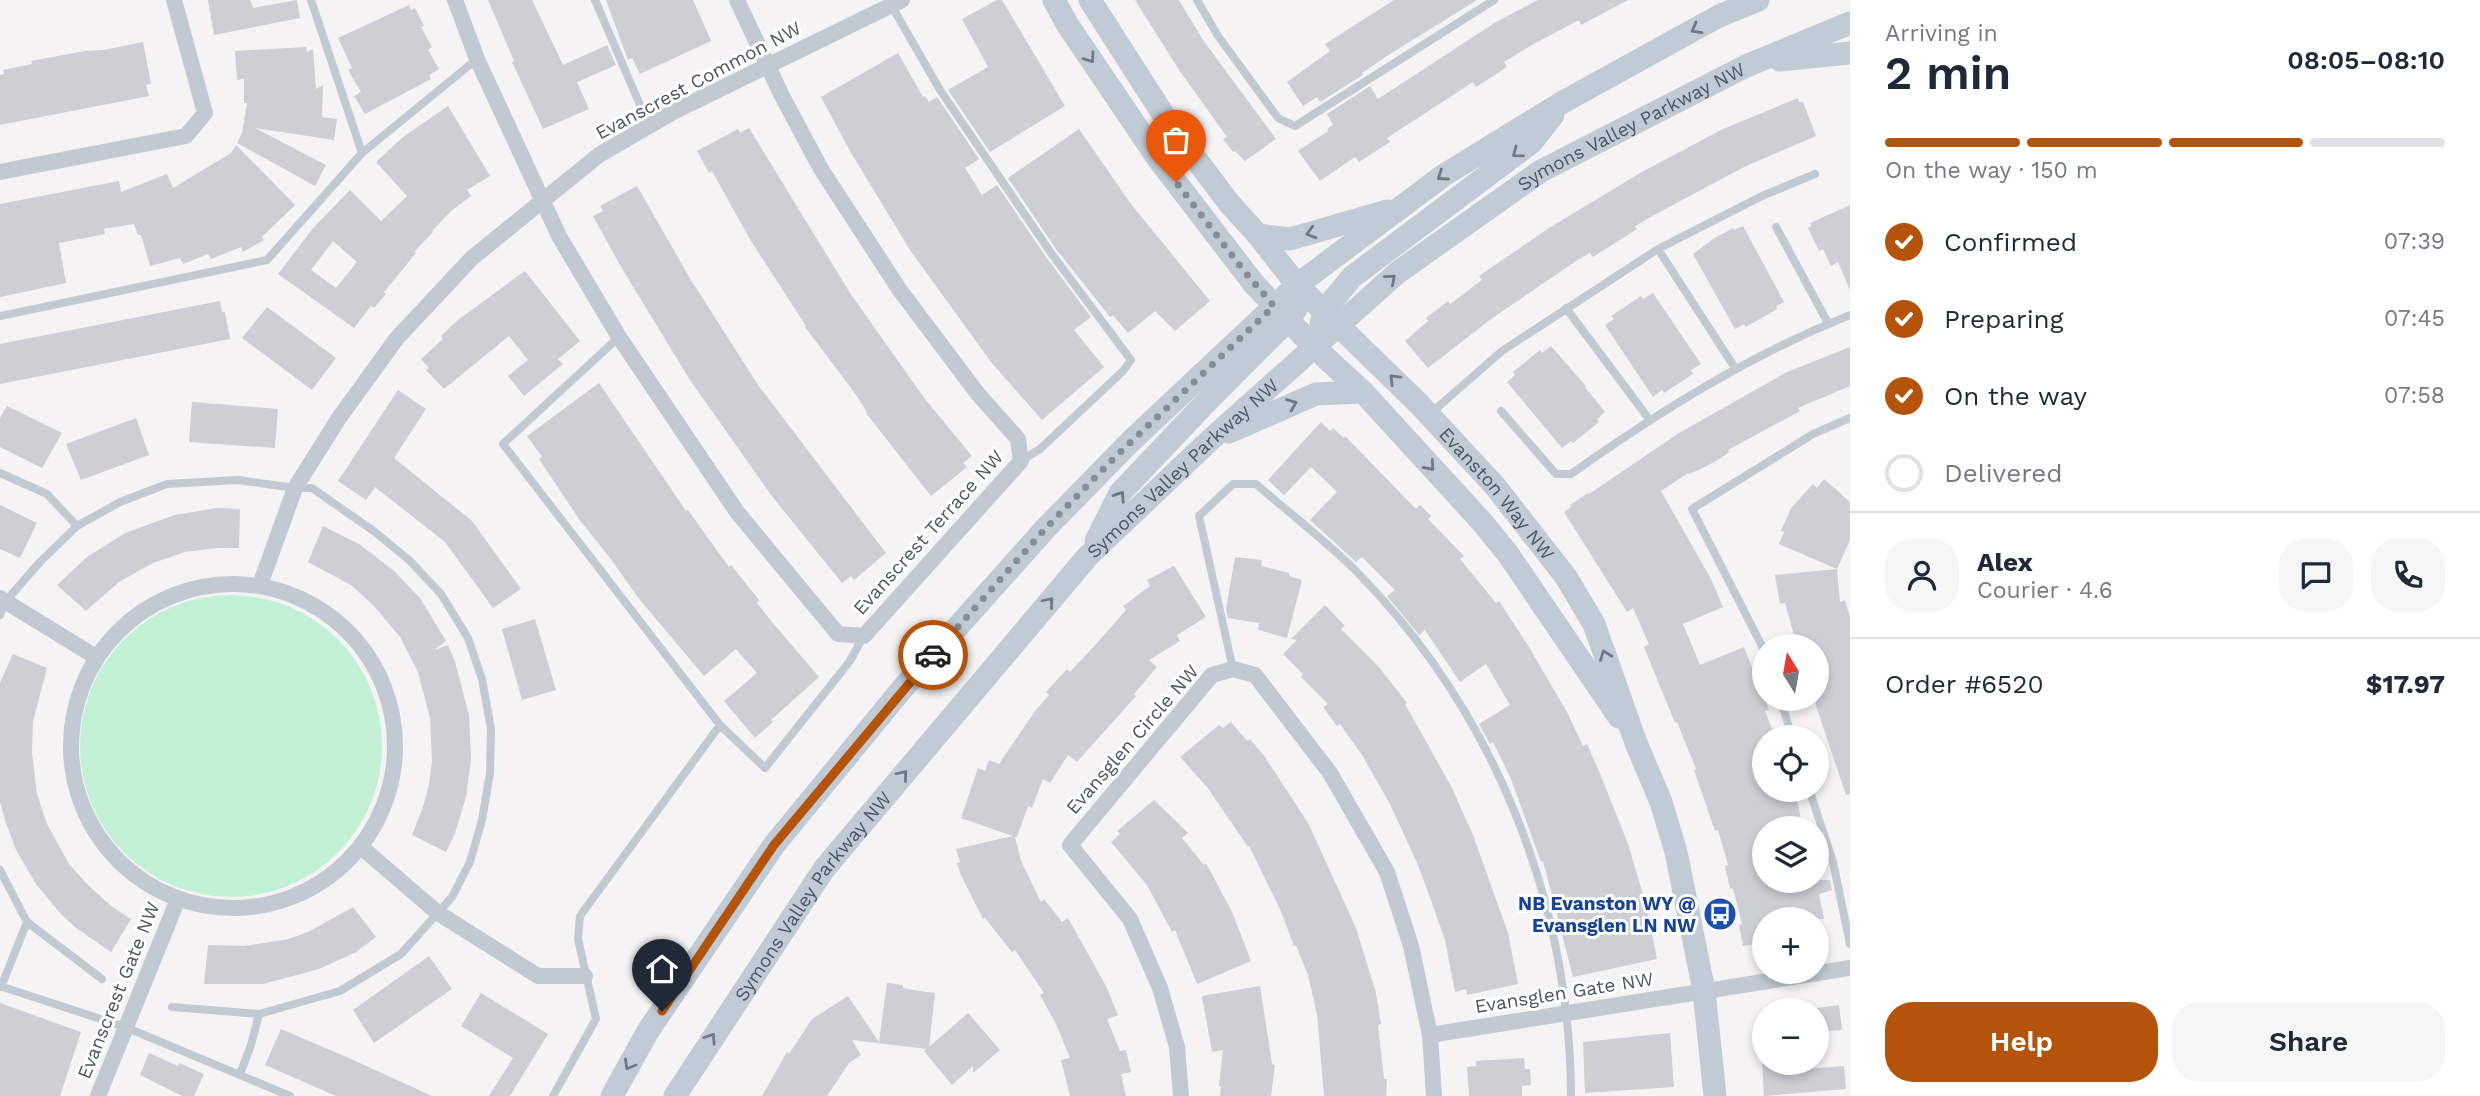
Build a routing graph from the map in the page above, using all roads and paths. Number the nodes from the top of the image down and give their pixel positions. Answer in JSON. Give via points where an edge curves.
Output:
{"nodes":[{"id":1,"x":174,"y":0,"type":"edge"},
{"id":2,"x":311,"y":0,"type":"edge"},
{"id":3,"x":454,"y":0,"type":"edge"},
{"id":4,"x":595,"y":0,"type":"edge"},
{"id":5,"x":737,"y":0,"type":"edge"},
{"id":6,"x":1054,"y":0,"type":"edge"},
{"id":7,"x":1090,"y":0,"type":"edge"},
{"id":8,"x":1197,"y":0,"type":"edge"},
{"id":9,"x":1494,"y":0,"type":"edge"},
{"id":10,"x":1758,"y":0,"type":"edge"},
{"id":11,"x":894,"y":2,"type":"edge"},
{"id":12,"x":1850,"y":23,"type":"edge"},
{"id":13,"x":1850,"y":53,"type":"edge"},
{"id":14,"x":477,"y":60,"type":"junction"},
{"id":15,"x":768,"y":65,"type":"junction"},
{"id":16,"x":1746,"y":66,"type":"junction"},
{"id":17,"x":1563,"y":103,"type":"junction"},
{"id":18,"x":649,"y":125,"type":"junction"},
{"id":19,"x":362,"y":153,"type":"junction"},
{"id":20,"x":0,"y":172,"type":"edge"},
{"id":21,"x":1815,"y":174,"type":"dead end"},
{"id":22,"x":543,"y":202,"type":"junction"},
{"id":23,"x":1401,"y":207,"type":"junction"},
{"id":24,"x":1776,"y":227,"type":"dead end"},
{"id":25,"x":1258,"y":235,"type":"junction"},
{"id":26,"x":1658,"y":249,"type":"junction"},
{"id":27,"x":1297,"y":285,"type":"junction"},
{"id":28,"x":1566,"y":308,"type":"junction"},
{"id":29,"x":1281,"y":313,"type":"junction"},
{"id":30,"x":1850,"y":315,"type":"edge"},
{"id":31,"x":0,"y":316,"type":"edge"},
{"id":32,"x":1332,"y":318,"type":"junction"},
{"id":33,"x":1828,"y":323,"type":"junction"},
{"id":34,"x":618,"y":337,"type":"junction"},
{"id":35,"x":1314,"y":347,"type":"junction"},
{"id":36,"x":1735,"y":368,"type":"junction"},
{"id":37,"x":1363,"y":392,"type":"junction"},
{"id":38,"x":1501,"y":411,"type":"dead end"},
{"id":39,"x":1429,"y":415,"type":"junction"},
{"id":40,"x":1850,"y":418,"type":"edge"},
{"id":41,"x":1649,"y":419,"type":"junction"},
{"id":42,"x":1208,"y":442,"type":"junction"},
{"id":43,"x":1021,"y":461,"type":"junction"},
{"id":44,"x":0,"y":472,"type":"edge"},
{"id":45,"x":295,"y":488,"type":"junction"},
{"id":46,"x":77,"y":526,"type":"junction"},
{"id":47,"x":1088,"y":556,"type":"junction"},
{"id":48,"x":260,"y":585,"type":"junction"},
{"id":49,"x":2,"y":605,"type":"edge"},
{"id":50,"x":1756,"y":634,"type":"edge"},
{"id":51,"x":864,"y":636,"type":"junction"},
{"id":52,"x":96,"y":657,"type":"junction"},
{"id":53,"x":1233,"y":669,"type":"junction"},
{"id":54,"x":720,"y":725,"type":"junction"},
{"id":55,"x":1636,"y":743,"type":"junction"},
{"id":56,"x":1813,"y":802,"type":"edge"},
{"id":57,"x":361,"y":847,"type":"junction"},
{"id":58,"x":0,"y":870,"type":"edge"},
{"id":59,"x":178,"y":899,"type":"junction"},
{"id":60,"x":438,"y":913,"type":"junction"},
{"id":61,"x":27,"y":922,"type":"junction"},
{"id":62,"x":1850,"y":944,"type":"edge"},
{"id":63,"x":1850,"y":968,"type":"edge"},
{"id":64,"x":585,"y":976,"type":"junction"},
{"id":65,"x":102,"y":979,"type":"dead end"},
{"id":66,"x":1,"y":986,"type":"edge"},
{"id":67,"x":1704,"y":992,"type":"junction"},
{"id":68,"x":172,"y":1007,"type":"dead end"},
{"id":69,"x":1567,"y":1013,"type":"junction"},
{"id":70,"x":259,"y":1014,"type":"junction"},
{"id":71,"x":125,"y":1027,"type":"junction"},
{"id":72,"x":1430,"y":1035,"type":"junction"},
{"id":73,"x":240,"y":1074,"type":"junction"},
{"id":74,"x":98,"y":1096,"type":"edge"},
{"id":75,"x":290,"y":1096,"type":"edge"},
{"id":76,"x":553,"y":1096,"type":"edge"},
{"id":77,"x":612,"y":1096,"type":"edge"},
{"id":78,"x":675,"y":1096,"type":"edge"},
{"id":79,"x":1181,"y":1096,"type":"edge"},
{"id":80,"x":1434,"y":1096,"type":"edge"},
{"id":81,"x":1571,"y":1096,"type":"edge"},
{"id":82,"x":1715,"y":1096,"type":"edge"}],
"edges":[{"from":1,"to":20,"type":"street","via":[[205,113],[186,136]]},
{"from":2,"to":19,"type":"lane"},
{"from":3,"to":14,"type":"street","name":"Evanscrest Terrace NW"},
{"from":4,"to":18,"type":"lane"},
{"from":5,"to":15,"type":"street","name":"Evanscrest Terrace NW"},
{"from":6,"to":29,"type":"main road","name":"Evanston Way NW","one_way":true,"via":[[1159,160]]},
{"from":7,"to":25,"type":"main road","name":"Evanston Way NW","via":[[1168,122]]},
{"from":8,"to":9,"type":"lane","via":[[1278,118],[1295,126]]},
{"from":10,"to":17,"type":"main road","one_way":true,"via":[[1719,16]]},
{"from":11,"to":15,"type":"street","name":"Evanscrest Common NW"},
{"from":11,"to":43,"type":"lane","via":[[940,90],[1051,253],[1131,360],[1040,449]]},
{"from":12,"to":16,"type":"main road","name":"Symons Valley Parkway NW"},
{"from":13,"to":16,"type":"main road"},
{"from":14,"to":19,"type":"lane"},
{"from":14,"to":22,"type":"street","name":"Evanscrest Terrace NW"},
{"from":15,"to":18,"type":"street","name":"Evanscrest Common NW"},
{"from":15,"to":43,"type":"street","name":"Evanscrest Terrace NW","via":[[821,169],[899,289],[1018,439]]},
{"from":32,"to":16,"type":"main road","name":"Symons Valley Parkway NW","one_way":true,"via":[[1541,171]]},
{"from":17,"to":23,"type":"main road","one_way":true,"via":[[1444,174]]},
{"from":17,"to":32,"type":"main road","one_way":true,"via":[[1532,142],[1352,277]]},
{"from":18,"to":22,"type":"street","name":"Evanscrest Common NW","via":[[599,155]]},
{"from":19,"to":31,"type":"lane","via":[[267,260]]},
{"from":21,"to":26,"type":"lane","via":[[1762,195]]},
{"from":22,"to":34,"type":"street","name":"Evanscrest Terrace NW"},
{"from":22,"to":45,"type":"street","name":"Evanscrest Common NW","via":[[472,258],[397,338]]},
{"from":23,"to":25,"type":"main road","one_way":true,"via":[[1290,239]]},
{"from":23,"to":27,"type":"main road"},
{"from":24,"to":33,"type":"lane"},
{"from":25,"to":27,"type":"main road","name":"Evanston Way NW"},
{"from":26,"to":28,"type":"lane"},
{"from":26,"to":36,"type":"lane"},
{"from":27,"to":29,"type":"main road"},
{"from":27,"to":32,"type":"main road","name":"Evanston Way NW"},
{"from":28,"to":39,"type":"lane","via":[[1502,351]]},
{"from":28,"to":41,"type":"lane"},
{"from":29,"to":35,"type":"main road","name":"Evanston Way NW"},
{"from":47,"to":29,"type":"main road","one_way":true,"via":[[1120,493],[1212,396]]},
{"from":29,"to":77,"type":"main road","one_way":true,"via":[[1130,442],[902,689],[774,845],[648,1031]]},
{"from":30,"to":33,"type":"lane"},
{"from":32,"to":35,"type":"main road","name":"Symons Valley Parkway NW"},
{"from":39,"to":32,"type":"main road","name":"Evanston Way NW","one_way":true},
{"from":33,"to":36,"type":"lane"},
{"from":34,"to":51,"type":"street","name":"Evanscrest Terrace NW","via":[[737,512],[838,634]]},
{"from":34,"to":54,"type":"lane","via":[[503,444]]},
{"from":35,"to":37,"type":"main road","name":"Evanston Way NW"},
{"from":35,"to":42,"type":"main road","name":"Symons Valley Parkway NW"},
{"from":36,"to":41,"type":"lane"},
{"from":42,"to":37,"type":"main road","one_way":true,"via":[[1316,394]]},
{"from":37,"to":55,"type":"main road","name":"Evanston Way NW","one_way":true,"via":[[1508,554]]},
{"from":38,"to":41,"type":"lane","via":[[1556,474],[1571,474]]},
{"from":55,"to":39,"type":"main road","name":"Evanston Way NW","one_way":true,"via":[[1594,624],[1566,577],[1495,486]]},
{"from":40,"to":50,"type":"lane","via":[[1813,434],[1692,509]]},
{"from":42,"to":47,"type":"main road","name":"Symons Valley Parkway NW"},
{"from":43,"to":51,"type":"street","name":"Evanscrest Terrace NW"},
{"from":44,"to":46,"type":"lane","via":[[47,494]]},
{"from":45,"to":46,"type":"lane","via":[[238,480],[167,484],[120,502]]},
{"from":45,"to":48,"type":"street","name":"Evanscrest Common NW"},
{"from":45,"to":60,"type":"lane","via":[[312,488],[409,560],[441,594],[468,638],[482,679],[491,729],[482,820],[470,862]]},
{"from":46,"to":49,"type":"lane"},
{"from":78,"to":47,"type":"main road","name":"Symons Valley Parkway NW","one_way":true,"via":[[824,869]]},
{"from":48,"to":52,"type":"street","via":[[213,584],[167,597],[127,622]]},
{"from":48,"to":57,"type":"street","via":[[313,604],[357,639],[386,687],[397,742],[388,797]]},
{"from":49,"to":52,"type":"street"},
{"from":51,"to":54,"type":"lane","via":[[850,661],[765,768]]},
{"from":52,"to":59,"type":"street","via":[[78,695],[70,736],[73,778],[86,818],[109,852],[141,880]]},
{"from":53,"to":69,"type":"lane","via":[[1199,516],[1233,484],[1256,484],[1355,570],[1455,692],[1490,755],[1517,818],[1559,955]]},
{"from":53,"to":72,"type":"street","via":[[1255,675],[1297,728],[1330,773],[1387,872],[1411,946]]},
{"from":53,"to":79,"type":"street","name":"Evansglen Circle NW","via":[[1212,675],[1070,845],[1135,930],[1160,988],[1177,1047]]},
{"from":54,"to":64,"type":"lane","via":[[580,916],[578,939]]},
{"from":55,"to":67,"type":"main road","name":"Evanston Way NW","via":[[1676,852]]},
{"from":56,"to":62,"type":"lane","via":[[1833,862]]},
{"from":57,"to":59,"type":"street","via":[[324,881],[278,903],[228,909]]},
{"from":57,"to":60,"type":"street"},
{"from":58,"to":61,"type":"lane"},
{"from":59,"to":71,"type":"street","name":"Evanscrest Gate NW"},
{"from":60,"to":64,"type":"street","via":[[538,976]]},
{"from":60,"to":70,"type":"lane","via":[[401,954],[340,991]]},
{"from":61,"to":65,"type":"lane"},
{"from":61,"to":66,"type":"lane"},
{"from":63,"to":67,"type":"street","name":"Evansglen Gate NW"},
{"from":64,"to":76,"type":"lane","via":[[596,1019]]},
{"from":66,"to":71,"type":"lane"},
{"from":67,"to":69,"type":"street","name":"Evansglen Gate NW"},
{"from":67,"to":82,"type":"main road","name":"Evanston Way NW"},
{"from":68,"to":70,"type":"lane"},
{"from":69,"to":72,"type":"street","name":"Evansglen Gate NW"},
{"from":69,"to":81,"type":"lane"},
{"from":70,"to":73,"type":"lane"},
{"from":71,"to":73,"type":"lane"},
{"from":71,"to":74,"type":"street","name":"Evanscrest Gate NW"},
{"from":72,"to":80,"type":"street"},
{"from":73,"to":75,"type":"lane"}]}
